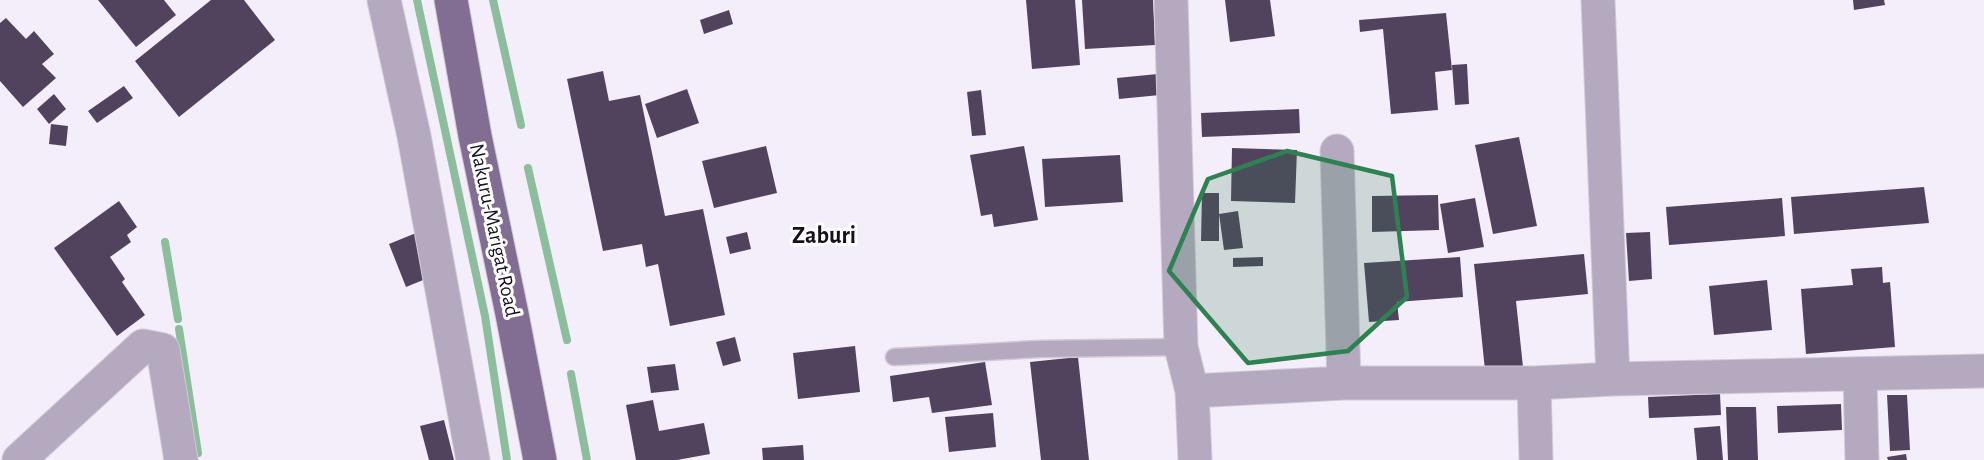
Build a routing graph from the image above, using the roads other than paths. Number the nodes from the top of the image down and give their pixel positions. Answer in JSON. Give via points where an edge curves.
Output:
{"nodes":[{"id":1,"x":384,"y":0,"type":"edge"},
{"id":2,"x":451,"y":0,"type":"edge"},
{"id":3,"x":1171,"y":0,"type":"edge"},
{"id":4,"x":1598,"y":0,"type":"edge"},
{"id":5,"x":1337,"y":151,"type":"dead end"},
{"id":6,"x":1181,"y":347,"type":"junction"},
{"id":7,"x":894,"y":357,"type":"dead end"},
{"id":8,"x":1984,"y":371,"type":"edge"},
{"id":9,"x":1860,"y":374,"type":"junction"},
{"id":10,"x":1613,"y":379,"type":"junction"},
{"id":11,"x":1344,"y":382,"type":"junction"},
{"id":12,"x":1534,"y":383,"type":"junction"},
{"id":13,"x":1192,"y":391,"type":"junction"},
{"id":14,"x":19,"y":460,"type":"edge"},
{"id":15,"x":181,"y":460,"type":"edge"},
{"id":16,"x":473,"y":460,"type":"edge"},
{"id":17,"x":540,"y":460,"type":"edge"},
{"id":18,"x":1195,"y":460,"type":"edge"},
{"id":19,"x":1536,"y":460,"type":"edge"},
{"id":20,"x":1862,"y":460,"type":"edge"}],
"edges":[{"from":1,"to":16,"type":"street","via":[[414,136]]},
{"from":2,"to":17,"type":"main road","name":"Nakuru-Marigat Road"},
{"from":3,"to":6,"type":"street"},
{"from":4,"to":10,"type":"street"},
{"from":5,"to":11,"type":"street"},
{"from":6,"to":7,"type":"lane"},
{"from":6,"to":13,"type":"street"},
{"from":8,"to":9,"type":"street"},
{"from":9,"to":10,"type":"street"},
{"from":9,"to":20,"type":"street"},
{"from":10,"to":12,"type":"street"},
{"from":11,"to":12,"type":"street"},
{"from":11,"to":13,"type":"street"},
{"from":12,"to":19,"type":"street"},
{"from":13,"to":18,"type":"street"},
{"from":14,"to":15,"type":"street","via":[[143,346],[163,350]]}]}
